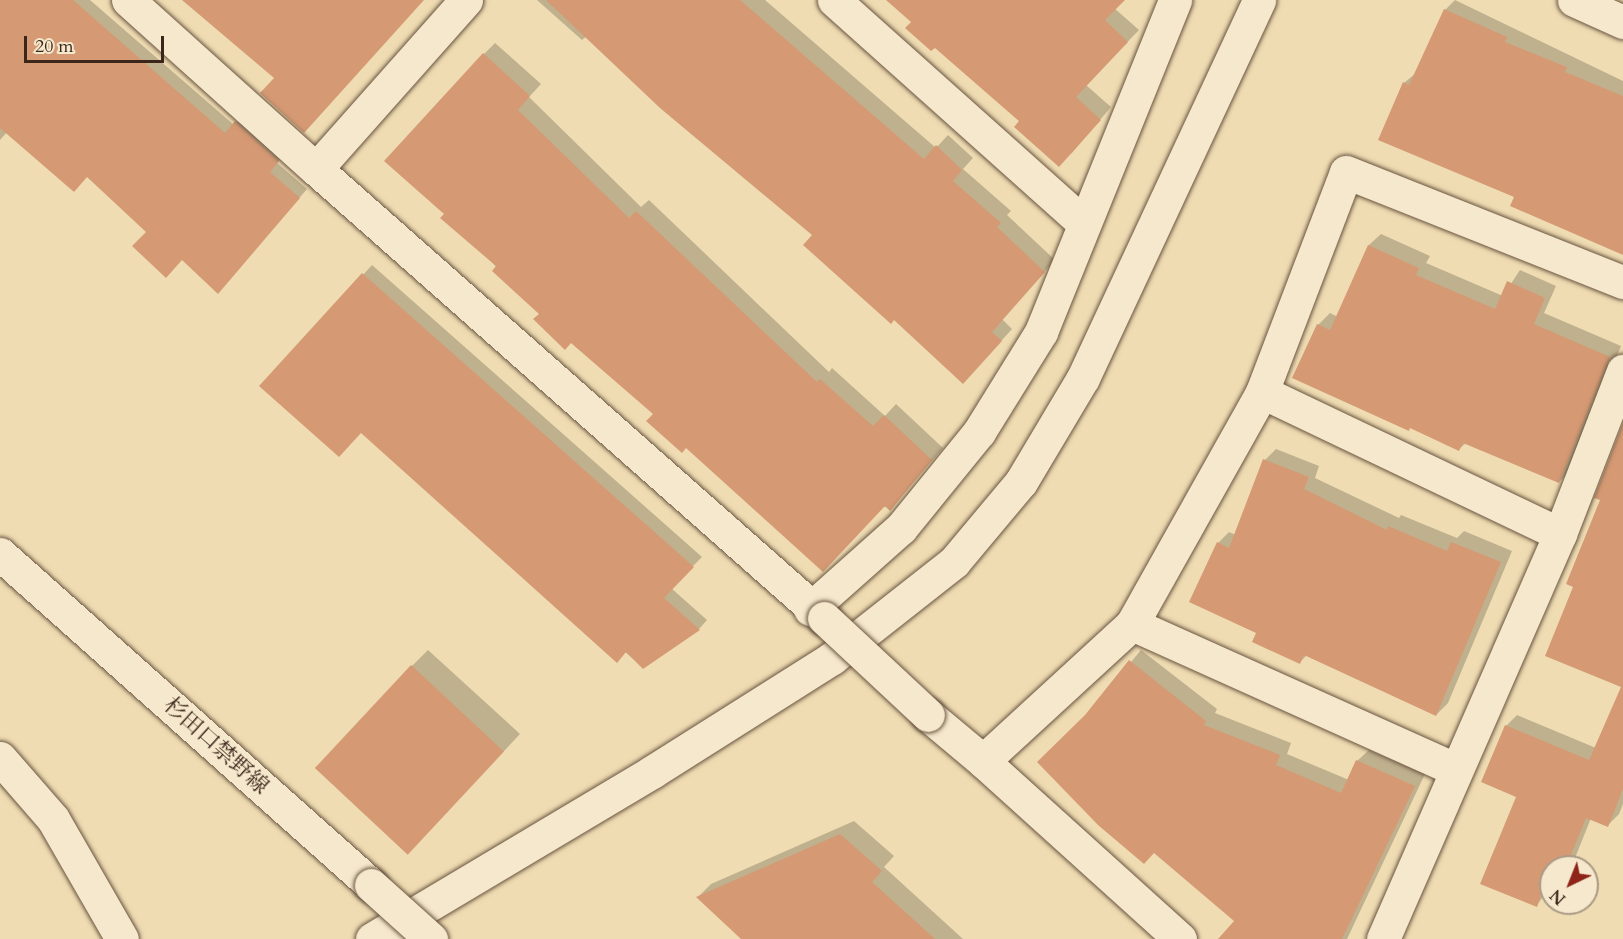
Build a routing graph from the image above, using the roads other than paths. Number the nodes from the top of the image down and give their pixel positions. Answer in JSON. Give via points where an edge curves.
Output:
{"nodes":[{"id":1,"x":128,"y":0,"type":"edge"},
{"id":2,"x":466,"y":0,"type":"edge"},
{"id":3,"x":834,"y":0,"type":"edge"},
{"id":4,"x":1175,"y":0,"type":"edge"},
{"id":5,"x":1259,"y":0,"type":"edge"},
{"id":6,"x":1574,"y":0,"type":"edge"},
{"id":7,"x":1623,"y":22,"type":"edge"},
{"id":8,"x":316,"y":169,"type":"junction"},
{"id":9,"x":1083,"y":223,"type":"junction"},
{"id":10,"x":1623,"y":282,"type":"edge"},
{"id":11,"x":1623,"y":371,"type":"edge"},
{"id":12,"x":1262,"y":392,"type":"junction"},
{"id":13,"x":1560,"y":534,"type":"junction"},
{"id":14,"x":0,"y":554,"type":"edge"},
{"id":15,"x":817,"y":613,"type":"junction"},
{"id":16,"x":1132,"y":624,"type":"junction"},
{"id":17,"x":0,"y":758,"type":"edge"},
{"id":18,"x":983,"y":761,"type":"junction"},
{"id":19,"x":1455,"y":769,"type":"junction"},
{"id":20,"x":122,"y":939,"type":"edge"},
{"id":21,"x":372,"y":939,"type":"edge"},
{"id":22,"x":431,"y":939,"type":"edge"},
{"id":23,"x":1180,"y":939,"type":"edge"},
{"id":24,"x":1383,"y":939,"type":"edge"}],
"edges":[{"from":1,"to":8,"type":"street"},
{"from":2,"to":8,"type":"street"},
{"from":3,"to":9,"type":"street"},
{"from":4,"to":9,"type":"street"},
{"from":5,"to":21,"type":"street","via":[[1083,378],[1021,482],[954,562],[832,658],[652,772]]},
{"from":6,"to":7,"type":"street"},
{"from":8,"to":15,"type":"street"},
{"from":9,"to":15,"type":"street","via":[[1041,332],[979,432],[901,528]]},
{"from":10,"to":12,"type":"street","via":[[1346,172]]},
{"from":11,"to":13,"type":"street"},
{"from":12,"to":13,"type":"street"},
{"from":12,"to":16,"type":"street"},
{"from":13,"to":19,"type":"street"},
{"from":14,"to":22,"type":"street","name":"杉田口禁野線","bridge":true},
{"from":15,"to":18,"type":"street","bridge":true},
{"from":16,"to":18,"type":"street"},
{"from":16,"to":19,"type":"street"},
{"from":17,"to":20,"type":"street","via":[[53,819]]},
{"from":18,"to":23,"type":"street"},
{"from":19,"to":24,"type":"street"}]}
